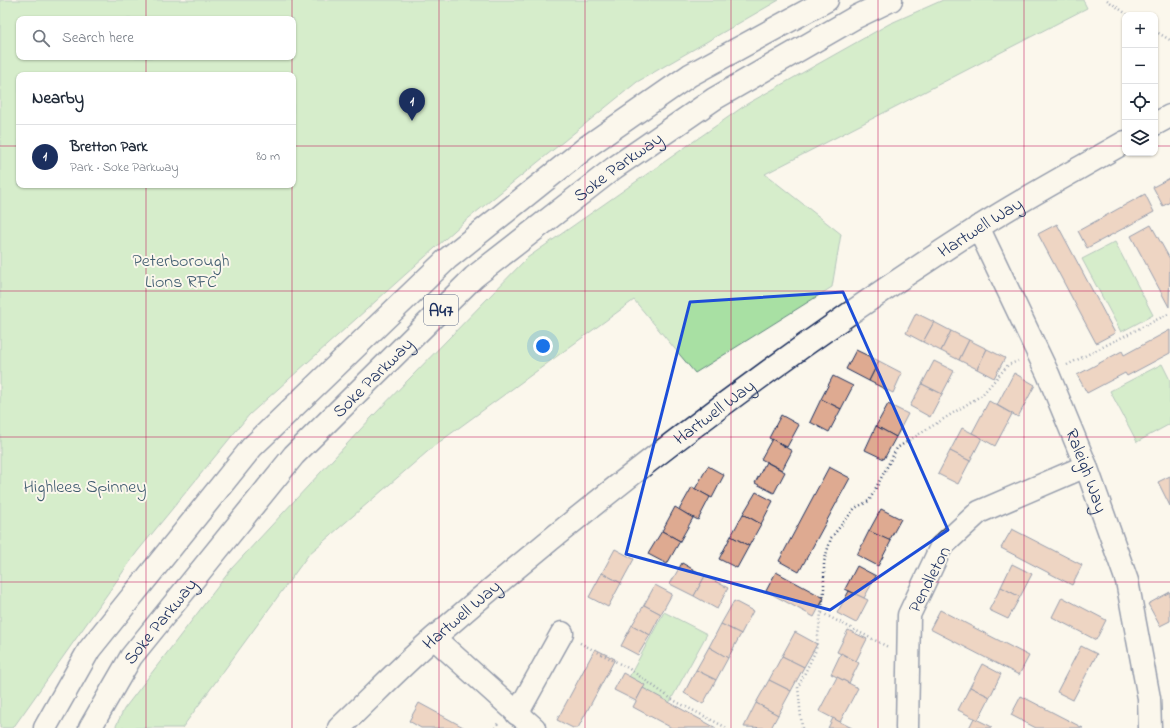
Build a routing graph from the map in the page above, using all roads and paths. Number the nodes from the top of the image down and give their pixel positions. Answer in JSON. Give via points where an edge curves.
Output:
{"nodes":[{"id":1,"x":827,"y":0,"type":"edge"},
{"id":2,"x":891,"y":0,"type":"edge"},
{"id":3,"x":1107,"y":0,"type":"edge"},
{"id":4,"x":1124,"y":12,"type":"edge"},
{"id":5,"x":1158,"y":33,"type":"edge"},
{"id":6,"x":1170,"y":40,"type":"edge"},
{"id":7,"x":1170,"y":116,"type":"edge"},
{"id":8,"x":1158,"y":122,"type":"edge"},
{"id":9,"x":1122,"y":144,"type":"edge"},
{"id":10,"x":978,"y":227,"type":"junction"},
{"id":11,"x":1170,"y":314,"type":"edge"},
{"id":12,"x":1045,"y":367,"type":"junction"},
{"id":13,"x":1086,"y":466,"type":"junction"},
{"id":14,"x":822,"y":613,"type":"junction"},
{"id":15,"x":562,"y":633,"type":"joint"},
{"id":16,"x":434,"y":638,"type":"junction"},
{"id":17,"x":908,"y":657,"type":"junction"},
{"id":18,"x":526,"y":721,"type":"edge"},
{"id":19,"x":45,"y":728,"type":"edge"},
{"id":20,"x":90,"y":728,"type":"edge"},
{"id":21,"x":339,"y":728,"type":"edge"},
{"id":22,"x":727,"y":728,"type":"edge"},
{"id":23,"x":802,"y":728,"type":"edge"},
{"id":24,"x":907,"y":728,"type":"edge"},
{"id":25,"x":1150,"y":728,"type":"edge"}],
"edges":[{"from":1,"to":19,"type":"main road","name":"Soke Parkway","number":"A47","via":[[684,80],[588,146],[446,259],[252,447],[89,650]]},
{"from":2,"to":20,"type":"main road","name":"Soke Parkway","number":"A47","via":[[856,16],[714,99],[614,168],[474,277],[294,455],[131,657]]},
{"from":3,"to":4,"type":"path"},
{"from":5,"to":6,"type":"path"},
{"from":7,"to":8,"type":"main road"},
{"from":9,"to":10,"type":"main road","name":"Hartwell Way"},
{"from":10,"to":12,"type":"main road","name":"Raleigh Way"},
{"from":10,"to":16,"type":"main road","name":"Hartwell Way","via":[[785,359],[595,503]]},
{"from":11,"to":12,"type":"path"},
{"from":12,"to":13,"type":"main road","name":"Raleigh Way"},
{"from":12,"to":14,"type":"path","via":[[1021,360],[1008,365],[982,396],[897,448],[869,501],[855,508],[831,538],[824,562]]},
{"from":13,"to":17,"type":"main road","name":"Pendleton","via":[[979,512],[941,547],[908,615]]},
{"from":13,"to":25,"type":"main road","name":"Raleigh Way","via":[[1127,581],[1149,698]]},
{"from":14,"to":17,"type":"path"},
{"from":14,"to":23,"type":"path","via":[[816,650],[798,687]]},
{"from":15,"to":18,"type":"main road"},
{"from":15,"to":22,"type":"path","via":[[628,668],[673,700]]},
{"from":16,"to":18,"type":"main road"},
{"from":16,"to":21,"type":"main road","name":"Hartwell Way"},
{"from":17,"to":24,"type":"main road","name":"Pendleton"}]}
